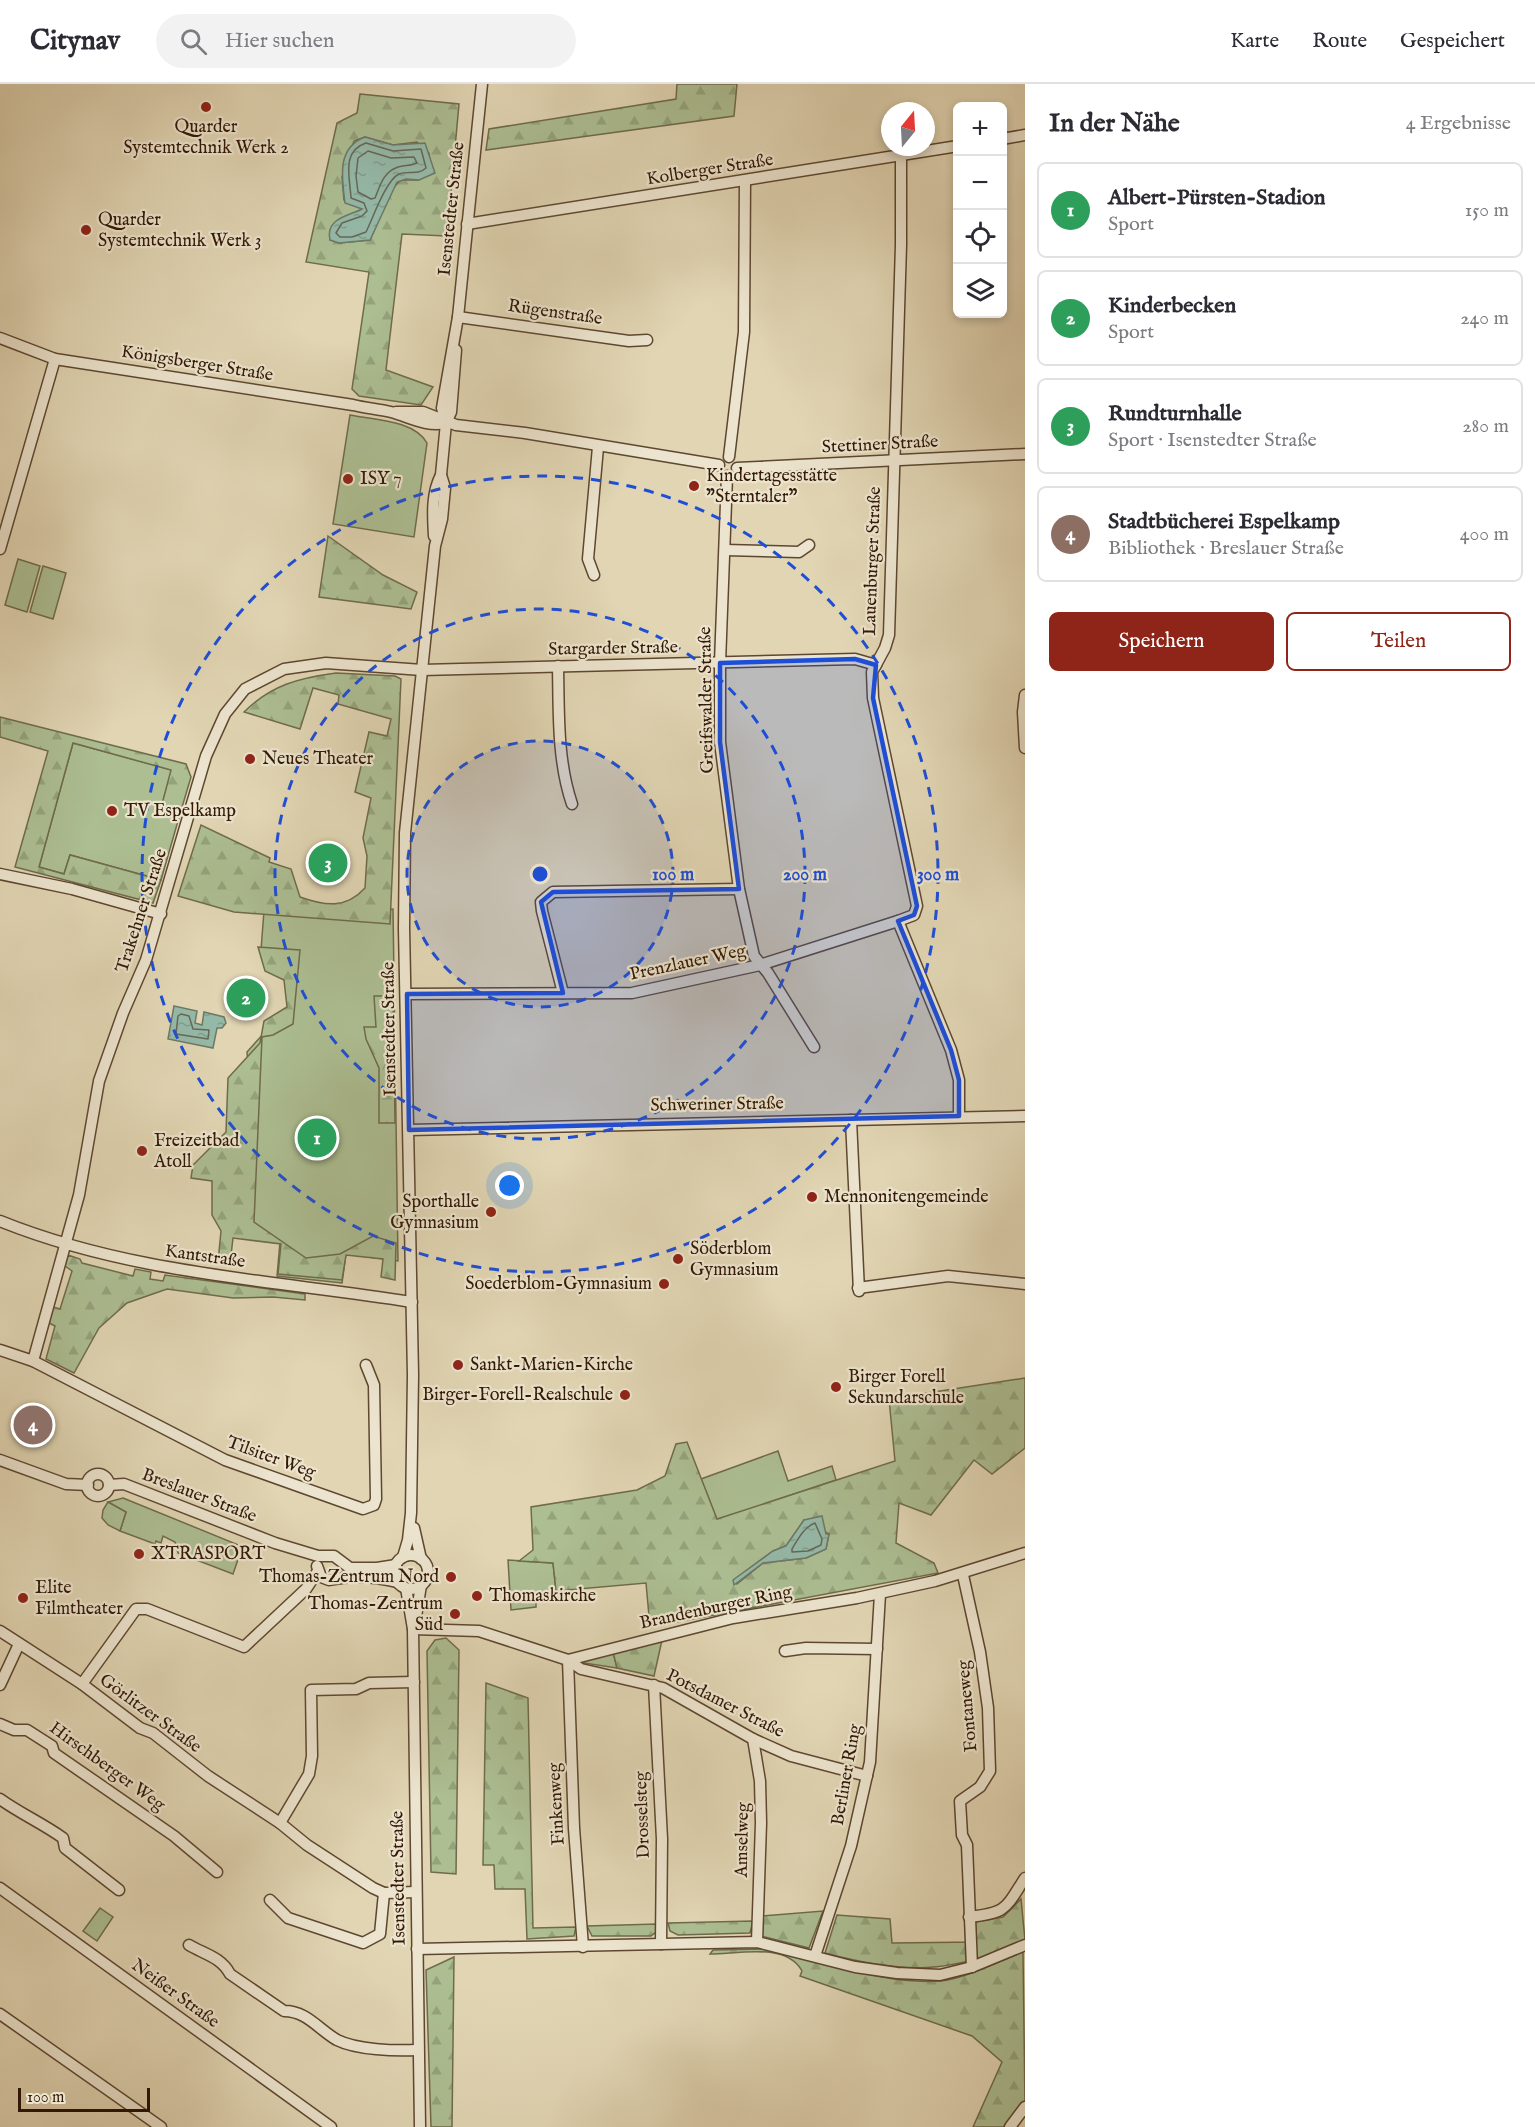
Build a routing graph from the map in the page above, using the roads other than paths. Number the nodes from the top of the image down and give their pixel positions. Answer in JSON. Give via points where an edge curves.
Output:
{"nodes":[{"id":1,"x":482,"y":84,"type":"edge"},
{"id":2,"x":1025,"y":135,"type":"edge"},
{"id":3,"x":1007,"y":138,"type":"edge"},
{"id":4,"x":953,"y":147,"type":"edge"},
{"id":5,"x":935,"y":150,"type":"edge"},
{"id":6,"x":901,"y":156,"type":"joint"},
{"id":7,"x":745,"y":182,"type":"junction"},
{"id":8,"x":467,"y":224,"type":"junction"},
{"id":9,"x":458,"y":317,"type":"junction"},
{"id":10,"x":0,"y":338,"type":"edge"},
{"id":11,"x":647,"y":340,"type":"dead end"},
{"id":12,"x":55,"y":359,"type":"junction"},
{"id":13,"x":446,"y":423,"type":"junction"},
{"id":14,"x":598,"y":447,"type":"junction"},
{"id":15,"x":1025,"y":454,"type":"edge"},
{"id":16,"x":729,"y":457,"type":"junction"},
{"id":17,"x":894,"y":460,"type":"junction"},
{"id":18,"x":719,"y":465,"type":"junction"},
{"id":19,"x":737,"y":468,"type":"junction"},
{"id":20,"x":727,"y":476,"type":"junction"},
{"id":21,"x":809,"y":545,"type":"dead end"},
{"id":22,"x":0,"y":549,"type":"edge"},
{"id":23,"x":725,"y":550,"type":"junction"},
{"id":24,"x":594,"y":575,"type":"dead end"},
{"id":25,"x":720,"y":663,"type":"junction"},
{"id":26,"x":876,"y":665,"type":"junction"},
{"id":27,"x":558,"y":666,"type":"junction"},
{"id":28,"x":422,"y":670,"type":"junction"},
{"id":29,"x":1025,"y":695,"type":"edge"},
{"id":30,"x":1025,"y":748,"type":"edge"},
{"id":31,"x":572,"y":804,"type":"dead end"},
{"id":32,"x":0,"y":874,"type":"edge"},
{"id":33,"x":740,"y":889,"type":"junction"},
{"id":34,"x":161,"y":914,"type":"junction"},
{"id":35,"x":898,"y":921,"type":"junction"},
{"id":36,"x":759,"y":965,"type":"junction"},
{"id":37,"x":563,"y":993,"type":"junction"},
{"id":38,"x":407,"y":994,"type":"junction"},
{"id":39,"x":814,"y":1047,"type":"dead end"},
{"id":40,"x":960,"y":1116,"type":"junction"},
{"id":41,"x":1025,"y":1116,"type":"edge"},
{"id":42,"x":851,"y":1120,"type":"junction"},
{"id":43,"x":409,"y":1130,"type":"junction"},
{"id":44,"x":0,"y":1221,"type":"edge"},
{"id":45,"x":65,"y":1245,"type":"junction"},
{"id":46,"x":1025,"y":1284,"type":"edge"},
{"id":47,"x":412,"y":1302,"type":"junction"},
{"id":48,"x":0,"y":1350,"type":"edge"},
{"id":49,"x":33,"y":1361,"type":"junction"},
{"id":50,"x":366,"y":1365,"type":"dead end"},
{"id":51,"x":0,"y":1460,"type":"edge"},
{"id":52,"x":411,"y":1513,"type":"junction"},
{"id":53,"x":275,"y":1543,"type":"junction"},
{"id":54,"x":1025,"y":1553,"type":"edge"},
{"id":55,"x":324,"y":1556,"type":"junction"},
{"id":56,"x":421,"y":1559,"type":"junction"},
{"id":57,"x":399,"y":1561,"type":"junction"},
{"id":58,"x":341,"y":1563,"type":"junction"},
{"id":59,"x":320,"y":1572,"type":"junction"},
{"id":60,"x":963,"y":1575,"type":"junction"},
{"id":61,"x":338,"y":1576,"type":"junction"},
{"id":62,"x":397,"y":1581,"type":"junction"},
{"id":63,"x":421,"y":1585,"type":"junction"},
{"id":64,"x":406,"y":1588,"type":"junction"},
{"id":65,"x":880,"y":1594,"type":"junction"},
{"id":66,"x":413,"y":1629,"type":"junction"},
{"id":67,"x":0,"y":1631,"type":"edge"},
{"id":68,"x":19,"y":1644,"type":"junction"},
{"id":69,"x":878,"y":1649,"type":"junction"},
{"id":70,"x":785,"y":1651,"type":"dead end"},
{"id":71,"x":568,"y":1660,"type":"junction"},
{"id":72,"x":414,"y":1682,"type":"junction"},
{"id":73,"x":82,"y":1684,"type":"junction"},
{"id":74,"x":0,"y":1685,"type":"edge"},
{"id":75,"x":654,"y":1685,"type":"junction"},
{"id":76,"x":0,"y":1724,"type":"edge"},
{"id":77,"x":753,"y":1739,"type":"junction"},
{"id":78,"x":867,"y":1776,"type":"junction"},
{"id":79,"x":0,"y":1798,"type":"edge"},
{"id":80,"x":280,"y":1823,"type":"junction"},
{"id":81,"x":217,"y":1872,"type":"dead end"},
{"id":82,"x":1025,"y":1878,"type":"edge"},
{"id":83,"x":0,"y":1888,"type":"edge"},
{"id":84,"x":119,"y":1890,"type":"dead end"},
{"id":85,"x":416,"y":1892,"type":"junction"},
{"id":86,"x":384,"y":1893,"type":"junction"},
{"id":87,"x":270,"y":1900,"type":"dead end"},
{"id":88,"x":969,"y":1917,"type":"junction"},
{"id":89,"x":757,"y":1942,"type":"junction"},
{"id":90,"x":189,"y":1944,"type":"dead end"},
{"id":91,"x":661,"y":1944,"type":"junction"},
{"id":92,"x":1025,"y":1946,"type":"edge"},
{"id":93,"x":583,"y":1947,"type":"junction"},
{"id":94,"x":417,"y":1949,"type":"junction"},
{"id":95,"x":815,"y":1956,"type":"junction"},
{"id":96,"x":972,"y":1967,"type":"junction"},
{"id":97,"x":0,"y":2014,"type":"edge"},
{"id":98,"x":417,"y":2050,"type":"junction"},
{"id":99,"x":1025,"y":2107,"type":"edge"},
{"id":100,"x":160,"y":2127,"type":"edge"},
{"id":101,"x":331,"y":2127,"type":"edge"},
{"id":102,"x":420,"y":2127,"type":"edge"},
{"id":103,"x":1010,"y":2127,"type":"edge"}],
"edges":[{"from":1,"to":8,"type":"street","name":"Isenstedter Straße"},
{"from":2,"to":3,"type":"street"},
{"from":4,"to":5,"type":"street","name":"Kolberger Straße"},
{"from":6,"to":7,"type":"street","name":"Kolberger Straße"},
{"from":6,"to":17,"type":"street","name":"Lauenburger Straße"},
{"from":7,"to":8,"type":"street","name":"Kolberger Straße"},
{"from":7,"to":16,"type":"street","via":[[744,332]]},
{"from":8,"to":9,"type":"street","name":"Isenstedter Straße"},
{"from":9,"to":11,"type":"street","name":"Rügenstraße","via":[[629,341]]},
{"from":9,"to":13,"type":"street","name":"Isenstedter Straße","via":[[442,408]]},
{"from":10,"to":12,"type":"street","name":"Königsberger Straße"},
{"from":12,"to":13,"type":"street","name":"Königsberger Straße","via":[[392,413],[421,423]]},
{"from":12,"to":22,"type":"street"},
{"from":13,"to":14,"type":"street"},
{"from":13,"to":28,"type":"street","name":"Isenstedter Straße","via":[[441,475],[436,486],[435,546]]},
{"from":14,"to":18,"type":"street"},
{"from":14,"to":24,"type":"street","via":[[588,559]]},
{"from":15,"to":17,"type":"street","name":"Stettiner Straße"},
{"from":16,"to":18,"type":"street"},
{"from":16,"to":19,"type":"street"},
{"from":17,"to":19,"type":"street","name":"Stettiner Straße"},
{"from":17,"to":26,"type":"street","name":"Lauenburger Straße","via":[[889,635]]},
{"from":18,"to":20,"type":"street","via":[[721,473]]},
{"from":19,"to":20,"type":"street"},
{"from":20,"to":23,"type":"street","name":"Greifswalder Straße"},
{"from":21,"to":23,"type":"street","via":[[799,552]]},
{"from":23,"to":25,"type":"street","name":"Greifswalder Straße"},
{"from":25,"to":26,"type":"street","name":"Stargarder Straße","via":[[855,659]]},
{"from":25,"to":27,"type":"street","name":"Stargarder Straße"},
{"from":25,"to":33,"type":"street","name":"Greifswalder Straße","via":[[720,742]]},
{"from":26,"to":35,"type":"street","name":"Lauenburger Straße","via":[[873,698],[917,906],[914,915]]},
{"from":27,"to":28,"type":"street","name":"Stargarder Straße"},
{"from":27,"to":31,"type":"street","via":[[560,734]]},
{"from":28,"to":34,"type":"street","name":"Trakehner Straße","via":[[302,664],[262,678],[245,690],[225,714],[206,756]]},
{"from":28,"to":38,"type":"street","name":"Isenstedter Straße","via":[[405,834]]},
{"from":29,"to":30,"type":"street"},
{"from":32,"to":34,"type":"street","via":[[45,882]]},
{"from":33,"to":36,"type":"street","name":"Greifswalder Straße"},
{"from":33,"to":37,"type":"street","via":[[546,895],[541,902],[542,911]]},
{"from":34,"to":45,"type":"street","name":"Trakehner Straße","via":[[99,1081],[88,1152]]},
{"from":35,"to":36,"type":"street","name":"Prenzlauer Weg"},
{"from":35,"to":40,"type":"street","via":[[951,1050],[959,1080]]},
{"from":36,"to":37,"type":"street","name":"Prenzlauer Weg","via":[[632,993]]},
{"from":36,"to":39,"type":"street","name":"Greifswalder Straße","via":[[768,973]]},
{"from":37,"to":38,"type":"street","name":"Prenzlauer Weg"},
{"from":38,"to":43,"type":"street","name":"Isenstedter Straße"},
{"from":40,"to":41,"type":"street","name":"Schweriner Straße"},
{"from":40,"to":42,"type":"street","name":"Schweriner Straße"},
{"from":42,"to":43,"type":"street","name":"Schweriner Straße"},
{"from":42,"to":46,"type":"street","via":[[858,1290],[948,1276]]},
{"from":43,"to":47,"type":"street","name":"Isenstedter Straße"},
{"from":44,"to":45,"type":"street","name":"Kantstraße"},
{"from":45,"to":47,"type":"street","name":"Kantstraße","via":[[153,1266]]},
{"from":45,"to":49,"type":"street","name":"Trakehner Straße"},
{"from":47,"to":52,"type":"street","name":"Isenstedter Straße"},
{"from":48,"to":49,"type":"street"},
{"from":49,"to":50,"type":"street","name":"Tilsiter Weg","via":[[225,1460],[363,1509],[374,1505],[376,1498],[374,1385]]},
{"from":51,"to":53,"type":"street","name":"Breslauer Straße","via":[[66,1484],[87,1485],[92,1476],[105,1476],[109,1485],[124,1484]]},
{"from":52,"to":56,"type":"street","name":"Isenstedter Straße"},
{"from":52,"to":57,"type":"street","name":"Isenstedter Straße","via":[[408,1540]]},
{"from":53,"to":55,"type":"street","name":"Breslauer Straße"},
{"from":53,"to":59,"type":"street","name":"Breslauer Straße"},
{"from":54,"to":60,"type":"street","name":"Brandenburger Ring"},
{"from":55,"to":58,"type":"street","name":"Breslauer Straße","via":[[334,1556]]},
{"from":55,"to":59,"type":"street"},
{"from":56,"to":57,"type":"street","via":[[413,1556]]},
{"from":56,"to":63,"type":"street","via":[[428,1572]]},
{"from":57,"to":58,"type":"street","via":[[356,1568]]},
{"from":57,"to":62,"type":"street","via":[[394,1575]]},
{"from":58,"to":61,"type":"street"},
{"from":59,"to":61,"type":"street"},
{"from":59,"to":73,"type":"street","via":[[244,1647],[147,1609],[136,1609]]},
{"from":60,"to":65,"type":"street","name":"Brandenburger Ring"},
{"from":60,"to":88,"type":"street","name":"Fontaneweg","via":[[988,1708],[990,1771],[980,1787],[960,1801],[962,1835],[967,1845]]},
{"from":61,"to":62,"type":"street"},
{"from":62,"to":64,"type":"street"},
{"from":63,"to":64,"type":"street"},
{"from":63,"to":66,"type":"street","name":"Isenstedter Straße"},
{"from":64,"to":66,"type":"street","name":"Isenstedter Straße"},
{"from":65,"to":69,"type":"street","name":"Berliner Ring"},
{"from":65,"to":71,"type":"street","name":"Brandenburger Ring","via":[[733,1618]]},
{"from":66,"to":71,"type":"street","via":[[478,1631]]},
{"from":66,"to":72,"type":"street","name":"Isenstedter Straße"},
{"from":67,"to":68,"type":"street","name":"Görlitzer Straße"},
{"from":68,"to":73,"type":"street","name":"Görlitzer Straße"},
{"from":68,"to":74,"type":"street"},
{"from":69,"to":70,"type":"street"},
{"from":69,"to":78,"type":"street","name":"Berliner Ring"},
{"from":71,"to":75,"type":"street","name":"Potsdamer Straße","via":[[581,1669]]},
{"from":71,"to":93,"type":"street","name":"Finkenweg"},
{"from":72,"to":80,"type":"street","via":[[311,1690],[309,1774]]},
{"from":72,"to":85,"type":"street","name":"Isenstedter Straße"},
{"from":73,"to":80,"type":"street","name":"Görlitzer Straße"},
{"from":75,"to":77,"type":"street","name":"Potsdamer Straße"},
{"from":75,"to":91,"type":"street","name":"Drosselsteg","via":[[662,1839]]},
{"from":76,"to":81,"type":"street","name":"Hirschberger Weg","via":[[27,1730],[52,1746],[54,1753],[174,1836]]},
{"from":77,"to":78,"type":"street","name":"Potsdamer Straße","via":[[791,1756]]},
{"from":77,"to":89,"type":"street","name":"Amselweg","via":[[761,1823]]},
{"from":78,"to":95,"type":"street","name":"Berliner Ring","via":[[851,1846]]},
{"from":79,"to":84,"type":"street","via":[[63,1838],[65,1848]]},
{"from":80,"to":86,"type":"street","name":"Görlitzer Straße"},
{"from":82,"to":88,"type":"street","via":[[997,1914]]},
{"from":83,"to":101,"type":"street","name":"Neißer Straße"},
{"from":85,"to":86,"type":"street"},
{"from":85,"to":94,"type":"street","name":"Isenstedter Straße"},
{"from":86,"to":87,"type":"street","via":[[380,1934],[363,1944],[288,1918]]},
{"from":88,"to":96,"type":"street","name":"Fontaneweg"},
{"from":89,"to":91,"type":"street"},
{"from":89,"to":95,"type":"street"},
{"from":90,"to":98,"type":"street","via":[[206,1952],[230,1974],[284,2011],[295,2011],[340,2041],[384,2050]]},
{"from":91,"to":93,"type":"street"},
{"from":92,"to":96,"type":"street"},
{"from":93,"to":94,"type":"street"},
{"from":94,"to":98,"type":"street","name":"Isenstedter Straße"},
{"from":95,"to":96,"type":"street","via":[[897,1973],[940,1975]]},
{"from":97,"to":100,"type":"street"},
{"from":98,"to":102,"type":"street","name":"Isenstedter Straße"},
{"from":99,"to":103,"type":"street"}]}
